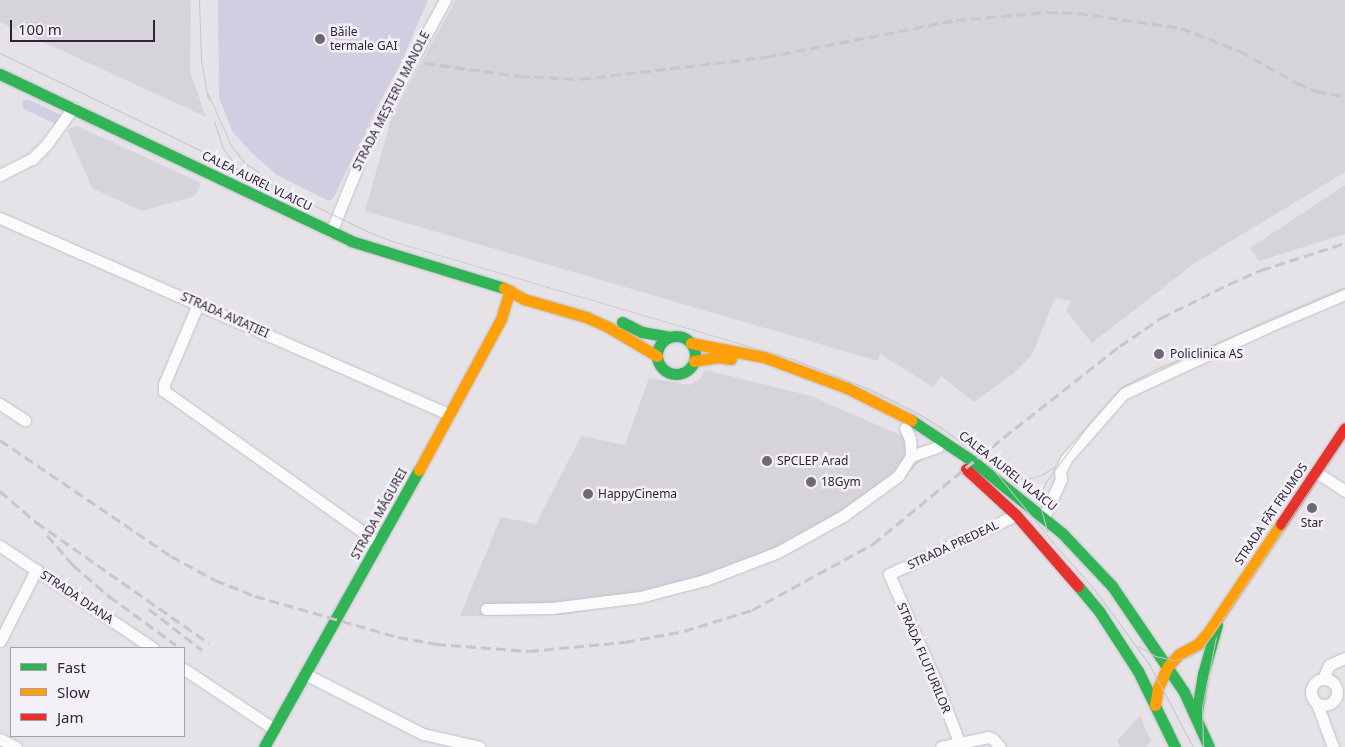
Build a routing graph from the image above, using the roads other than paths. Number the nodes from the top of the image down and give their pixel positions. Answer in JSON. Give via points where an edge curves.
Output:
{"nodes":[{"id":1,"x":445,"y":0,"type":"edge"},
{"id":2,"x":0,"y":74,"type":"edge"},
{"id":3,"x":73,"y":108,"type":"junction"},
{"id":4,"x":0,"y":175,"type":"edge"},
{"id":5,"x":0,"y":218,"type":"edge"},
{"id":6,"x":331,"y":232,"type":"junction"},
{"id":7,"x":510,"y":290,"type":"junction"},
{"id":8,"x":1345,"y":294,"type":"edge"},
{"id":9,"x":198,"y":304,"type":"junction"},
{"id":10,"x":669,"y":337,"type":"junction"},
{"id":11,"x":691,"y":343,"type":"junction"},
{"id":12,"x":657,"y":356,"type":"junction"},
{"id":13,"x":694,"y":361,"type":"junction"},
{"id":14,"x":0,"y":404,"type":"edge"},
{"id":15,"x":449,"y":414,"type":"junction"},
{"id":16,"x":25,"y":420,"type":"dead end"},
{"id":17,"x":906,"y":428,"type":"junction"},
{"id":18,"x":1345,"y":428,"type":"edge"},
{"id":19,"x":937,"y":447,"type":"junction"},
{"id":20,"x":911,"y":456,"type":"junction"},
{"id":21,"x":1316,"y":472,"type":"junction"},
{"id":22,"x":1345,"y":491,"type":"edge"},
{"id":23,"x":1016,"y":514,"type":"junction"},
{"id":24,"x":1044,"y":518,"type":"junction"},
{"id":25,"x":379,"y":543,"type":"junction"},
{"id":26,"x":0,"y":546,"type":"edge"},
{"id":27,"x":36,"y":570,"type":"junction"},
{"id":28,"x":889,"y":574,"type":"joint"},
{"id":29,"x":486,"y":609,"type":"dead end"},
{"id":30,"x":1220,"y":616,"type":"junction"},
{"id":31,"x":0,"y":641,"type":"edge"},
{"id":32,"x":152,"y":647,"type":"edge"},
{"id":33,"x":1345,"y":658,"type":"edge"},
{"id":34,"x":1168,"y":666,"type":"junction"},
{"id":35,"x":185,"y":670,"type":"edge"},
{"id":36,"x":305,"y":674,"type":"junction"},
{"id":37,"x":1324,"y":679,"type":"junction"},
{"id":38,"x":1340,"y":684,"type":"edge"},
{"id":39,"x":1317,"y":704,"type":"junction"},
{"id":40,"x":1155,"y":705,"type":"junction"},
{"id":41,"x":1196,"y":717,"type":"junction"},
{"id":42,"x":274,"y":729,"type":"junction"},
{"id":43,"x":0,"y":739,"type":"edge"},
{"id":44,"x":959,"y":742,"type":"junction"},
{"id":45,"x":996,"y":743,"type":"edge"},
{"id":46,"x":16,"y":747,"type":"edge"},
{"id":47,"x":264,"y":747,"type":"edge"},
{"id":48,"x":480,"y":747,"type":"edge"},
{"id":49,"x":941,"y":747,"type":"edge"},
{"id":50,"x":1175,"y":747,"type":"edge"},
{"id":51,"x":1210,"y":747,"type":"edge"},
{"id":52,"x":1333,"y":747,"type":"edge"}],
"edges":[{"from":1,"to":6,"type":"street","name":"STRADA MEȘTERU MANOLE","via":[[367,143]]},
{"from":2,"to":3,"type":"main road","name":"CALEA AUREL VLAICU"},
{"from":3,"to":4,"type":"street","via":[[32,159]]},
{"from":3,"to":6,"type":"main road","name":"CALEA AUREL VLAICU"},
{"from":5,"to":9,"type":"street","name":"STRADA AVIAȚIEI"},
{"from":6,"to":7,"type":"main road","name":"CALEA AUREL VLAICU","via":[[363,246]]},
{"from":7,"to":10,"type":"main road","name":"CALEA AUREL VLAICU","via":[[519,287],[575,302],[604,312],[642,332]]},
{"from":7,"to":12,"type":"main road","name":"CALEA AUREL VLAICU","via":[[524,299],[597,322]]},
{"from":7,"to":15,"type":"main road","name":"STRADA MĂGUREI","via":[[501,319]]},
{"from":8,"to":24,"type":"street","via":[[1131,389],[1117,400],[1062,466],[1061,479]]},
{"from":9,"to":15,"type":"street","name":"STRADA AVIAȚIEI"},
{"from":9,"to":25,"type":"street","via":[[164,384],[164,391]]},
{"from":10,"to":11,"type":"main road","name":"CALEA AUREL VLAICU","via":[[683,337]]},
{"from":10,"to":12,"type":"main road","via":[[660,345]]},
{"from":11,"to":13,"type":"main road","via":[[695,351]]},
{"from":11,"to":24,"type":"main road","name":"CALEA AUREL VLAICU","via":[[777,361],[885,406],[941,437]]},
{"from":12,"to":13,"type":"main road","name":"CALEA AUREL VLAICU","via":[[664,369],[673,373],[686,371]]},
{"from":13,"to":17,"type":"main road","name":"CALEA AUREL VLAICU","via":[[726,358],[752,364],[825,390]]},
{"from":14,"to":16,"type":"street"},
{"from":15,"to":25,"type":"main road","name":"STRADA MĂGUREI"},
{"from":17,"to":19,"type":"main road","name":"CALEA AUREL VLAICU"},
{"from":17,"to":20,"type":"street"},
{"from":18,"to":21,"type":"main road","name":"STRADA FĂT FRUMOS"},
{"from":19,"to":20,"type":"street"},
{"from":19,"to":23,"type":"main road","name":"CALEA AUREL VLAICU"},
{"from":20,"to":29,"type":"street","via":[[898,476],[843,516],[778,552],[738,568],[671,590],[612,602],[552,608]]},
{"from":21,"to":22,"type":"street"},
{"from":21,"to":30,"type":"main road","name":"STRADA FĂT FRUMOS"},
{"from":23,"to":28,"type":"street","name":"STRADA PREDEAL"},
{"from":23,"to":40,"type":"main road","name":"CALEA AUREL VLAICU","via":[[1099,611],[1138,671]]},
{"from":24,"to":34,"type":"main road","name":"CALEA AUREL VLAICU","via":[[1106,578]]},
{"from":25,"to":36,"type":"main road","name":"STRADA MĂGUREI"},
{"from":26,"to":27,"type":"street","name":"STRADA DIANA"},
{"from":27,"to":31,"type":"street"},
{"from":27,"to":32,"type":"street","name":"STRADA DIANA"},
{"from":28,"to":44,"type":"street","name":"STRADA FLUTURILOR"},
{"from":30,"to":34,"type":"main road","name":"STRADA FĂT FRUMOS","via":[[1198,644],[1179,654]]},
{"from":30,"to":41,"type":"main road","name":"STRADA FĂT FRUMOS"},
{"from":33,"to":37,"type":"street","via":[[1329,665]]},
{"from":34,"to":40,"type":"main road","name":"STRADA FĂT FRUMOS","via":[[1158,688]]},
{"from":34,"to":41,"type":"main road","name":"CALEA AUREL VLAICU"},
{"from":35,"to":42,"type":"street"},
{"from":36,"to":42,"type":"main road","name":"STRADA MĂGUREI"},
{"from":36,"to":48,"type":"street","via":[[423,734]]},
{"from":37,"to":38,"type":"street"},
{"from":37,"to":39,"type":"street","via":[[1314,683],[1310,690],[1311,698]]},
{"from":38,"to":39,"type":"street","via":[[1333,702]]},
{"from":39,"to":52,"type":"street"},
{"from":40,"to":50,"type":"main road","name":"CALEA AUREL VLAICU"},
{"from":41,"to":51,"type":"main road","name":"CALEA AUREL VLAICU"},
{"from":42,"to":47,"type":"main road","name":"STRADA MĂGUREI"},
{"from":43,"to":46,"type":"street"},
{"from":44,"to":45,"type":"street","via":[[988,737]]},
{"from":44,"to":49,"type":"street"}]}
